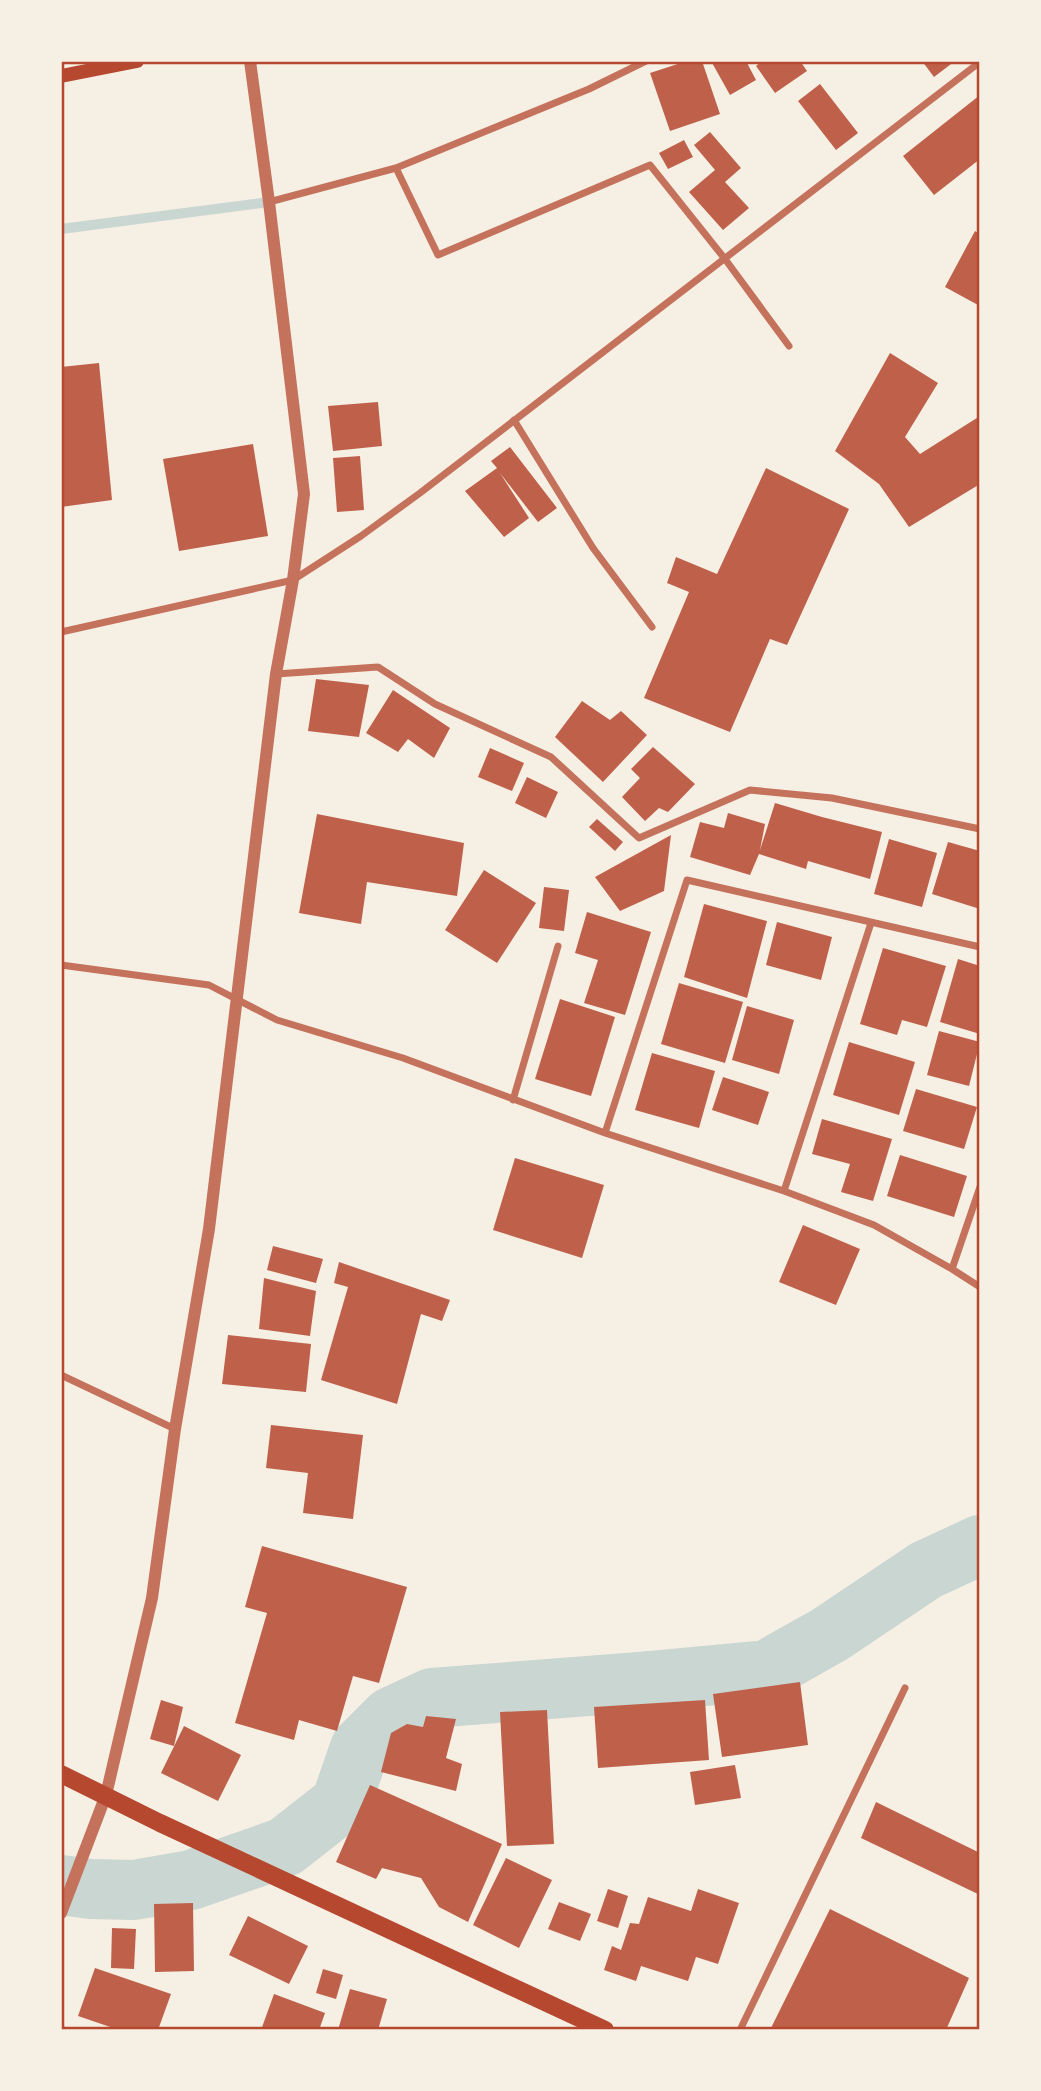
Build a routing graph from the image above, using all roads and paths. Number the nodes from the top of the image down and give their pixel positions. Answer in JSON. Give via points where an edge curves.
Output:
{"nodes":[{"id":1,"x":137,"y":61,"type":"edge"},
{"id":2,"x":250,"y":61,"type":"edge"},
{"id":3,"x":646,"y":61,"type":"edge"},
{"id":4,"x":980,"y":62,"type":"edge"},
{"id":5,"x":61,"y":76,"type":"edge"},
{"id":6,"x":396,"y":168,"type":"junction"},
{"id":7,"x":269,"y":202,"type":"junction"},
{"id":8,"x":725,"y":259,"type":"junction"},
{"id":9,"x":789,"y":346,"type":"dead end"},
{"id":10,"x":514,"y":420,"type":"junction"},
{"id":11,"x":293,"y":580,"type":"junction"},
{"id":12,"x":652,"y":627,"type":"dead end"},
{"id":13,"x":61,"y":632,"type":"edge"},
{"id":14,"x":276,"y":674,"type":"junction"},
{"id":15,"x":980,"y":829,"type":"edge"},
{"id":16,"x":872,"y":923,"type":"junction"},
{"id":17,"x":558,"y":946,"type":"dead end"},
{"id":18,"x":980,"y":947,"type":"edge"},
{"id":19,"x":61,"y":965,"type":"edge"},
{"id":20,"x":237,"y":1000,"type":"junction"},
{"id":21,"x":513,"y":1100,"type":"junction"},
{"id":22,"x":605,"y":1133,"type":"junction"},
{"id":23,"x":980,"y":1188,"type":"edge"},
{"id":24,"x":784,"y":1191,"type":"junction"},
{"id":25,"x":952,"y":1269,"type":"junction"},
{"id":26,"x":980,"y":1287,"type":"edge"},
{"id":27,"x":61,"y":1375,"type":"edge"},
{"id":28,"x":175,"y":1429,"type":"junction"},
{"id":29,"x":905,"y":1688,"type":"dead end"},
{"id":30,"x":61,"y":1774,"type":"edge"},
{"id":31,"x":106,"y":1795,"type":"junction"},
{"id":32,"x":61,"y":1913,"type":"edge"},
{"id":33,"x":584,"y":2025,"type":"edge"},
{"id":34,"x":605,"y":2030,"type":"edge"},
{"id":35,"x":740,"y":2030,"type":"edge"}],
"edges":[{"from":1,"to":5,"type":"main road"},
{"from":2,"to":7,"type":"street"},
{"from":3,"to":6,"type":"street"},
{"from":4,"to":8,"type":"street"},
{"from":6,"to":7,"type":"street"},
{"from":6,"to":8,"type":"street","via":[[438,255],[650,165]]},
{"from":7,"to":11,"type":"street","via":[[304,494]]},
{"from":8,"to":9,"type":"street"},
{"from":8,"to":10,"type":"street"},
{"from":10,"to":11,"type":"street","via":[[362,536]]},
{"from":10,"to":12,"type":"street","via":[[593,548]]},
{"from":11,"to":13,"type":"street"},
{"from":11,"to":14,"type":"street"},
{"from":14,"to":15,"type":"street","via":[[378,667],[435,704],[551,757],[639,838],[750,790],[832,798]]},
{"from":14,"to":20,"type":"street"},
{"from":16,"to":18,"type":"street"},
{"from":16,"to":22,"type":"street","via":[[687,880]]},
{"from":16,"to":24,"type":"street"},
{"from":17,"to":21,"type":"street"},
{"from":19,"to":20,"type":"street","via":[[209,985]]},
{"from":20,"to":21,"type":"street","via":[[277,1020],[403,1058]]},
{"from":20,"to":28,"type":"street","via":[[209,1229]]},
{"from":21,"to":22,"type":"street"},
{"from":22,"to":24,"type":"street"},
{"from":23,"to":25,"type":"street"},
{"from":24,"to":25,"type":"street","via":[[874,1225]]},
{"from":25,"to":26,"type":"street"},
{"from":27,"to":28,"type":"street"},
{"from":28,"to":31,"type":"street","via":[[152,1598]]},
{"from":29,"to":35,"type":"street"},
{"from":30,"to":31,"type":"main road"},
{"from":31,"to":32,"type":"street"},
{"from":31,"to":33,"type":"main road"},
{"from":33,"to":34,"type":"main road"}]}
